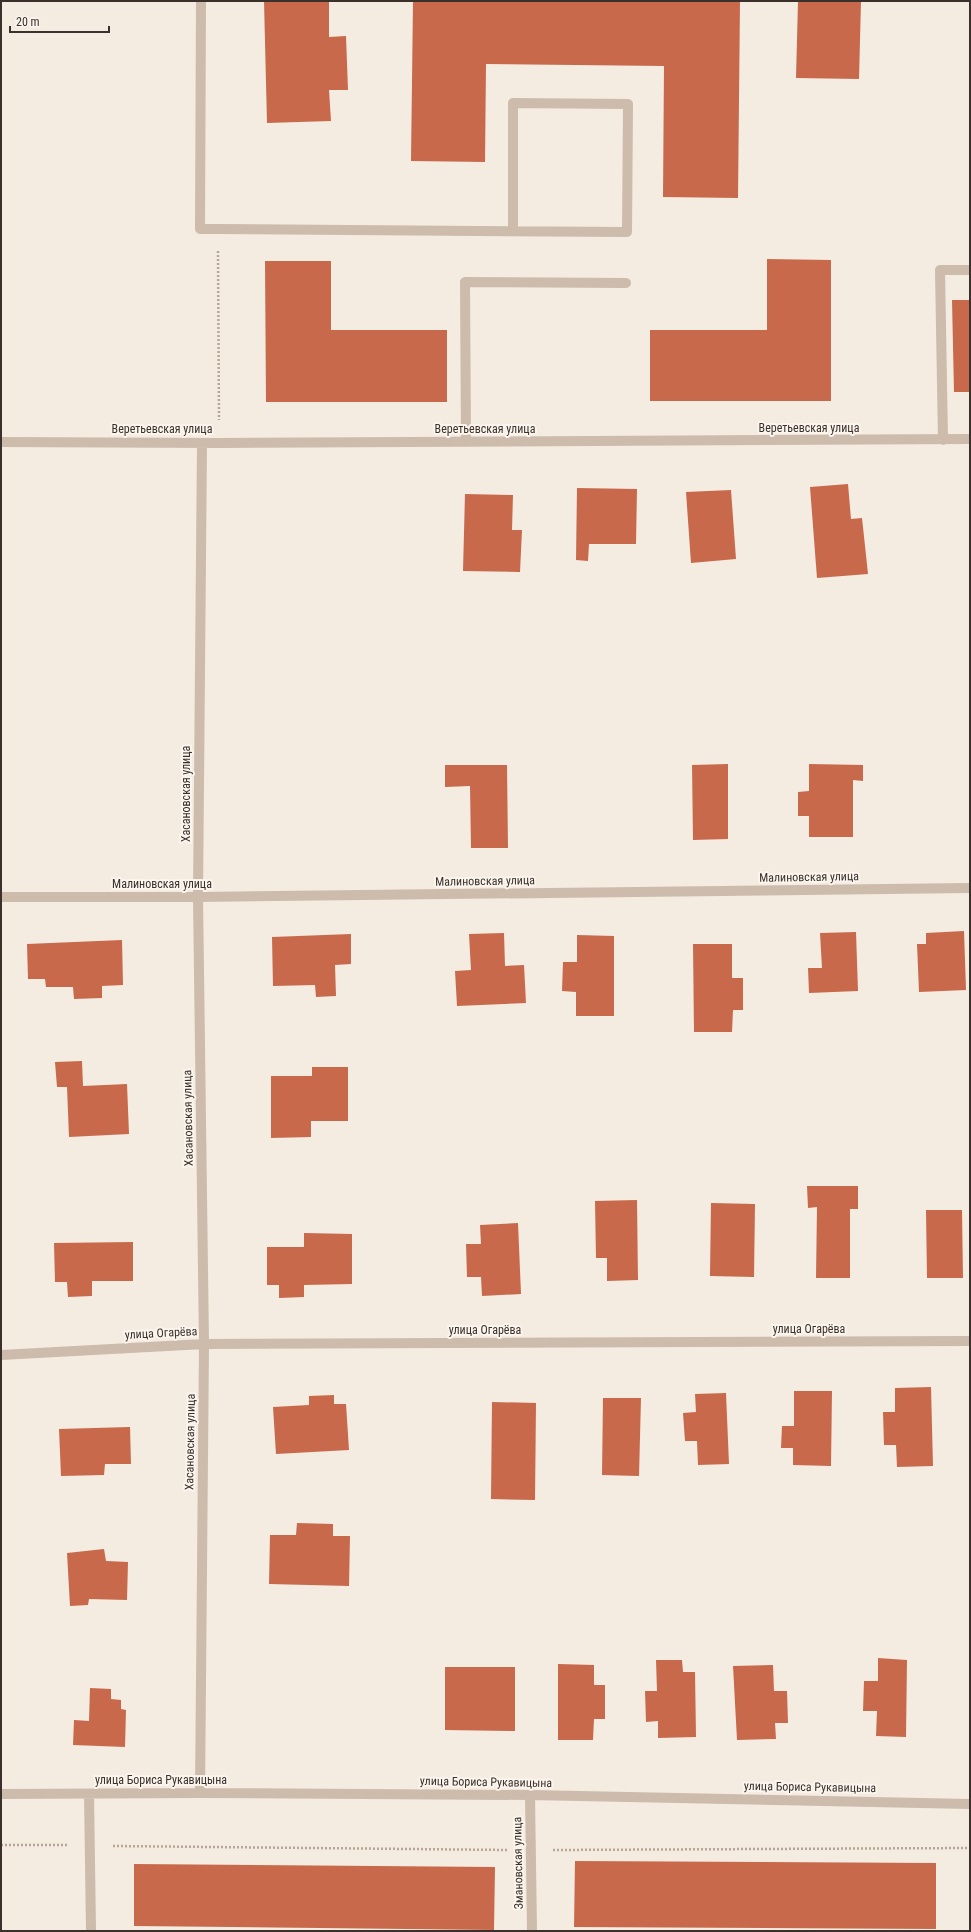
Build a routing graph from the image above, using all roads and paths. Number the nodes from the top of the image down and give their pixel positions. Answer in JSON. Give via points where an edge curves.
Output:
{"nodes":[{"id":1,"x":201,"y":1,"type":"edge"},
{"id":2,"x":217,"y":229,"type":"junction"},
{"id":3,"x":513,"y":231,"type":"junction"},
{"id":4,"x":970,"y":270,"type":"edge"},
{"id":5,"x":626,"y":283,"type":"dead end"},
{"id":6,"x":970,"y":439,"type":"edge"},
{"id":7,"x":943,"y":440,"type":"junction"},
{"id":8,"x":1,"y":442,"type":"edge"},
{"id":9,"x":466,"y":442,"type":"junction"},
{"id":10,"x":202,"y":443,"type":"junction"},
{"id":11,"x":219,"y":443,"type":"junction"},
{"id":12,"x":970,"y":888,"type":"edge"},
{"id":13,"x":1,"y":897,"type":"edge"},
{"id":14,"x":198,"y":897,"type":"junction"},
{"id":15,"x":970,"y":1341,"type":"edge"},
{"id":16,"x":204,"y":1344,"type":"junction"},
{"id":17,"x":1,"y":1355,"type":"edge"},
{"id":18,"x":200,"y":1793,"type":"junction"},
{"id":19,"x":1,"y":1794,"type":"edge"},
{"id":20,"x":89,"y":1794,"type":"junction"},
{"id":21,"x":530,"y":1795,"type":"junction"},
{"id":22,"x":970,"y":1804,"type":"edge"},
{"id":23,"x":1,"y":1845,"type":"edge"},
{"id":24,"x":90,"y":1845,"type":"junction"},
{"id":25,"x":970,"y":1848,"type":"edge"},
{"id":26,"x":531,"y":1850,"type":"junction"},
{"id":27,"x":91,"y":1931,"type":"edge"},
{"id":28,"x":532,"y":1931,"type":"edge"}],
"edges":[{"from":1,"to":2,"type":"street","via":[[200,229]]},
{"from":2,"to":3,"type":"street"},
{"from":2,"to":11,"type":"path"},
{"from":3,"to":3,"type":"street","via":[[627,232],[628,104],[513,103]]},
{"from":4,"to":7,"type":"street","via":[[940,270]]},
{"from":5,"to":9,"type":"street","via":[[465,282]]},
{"from":6,"to":7,"type":"street","name":"Веретьевская улица"},
{"from":7,"to":9,"type":"street","name":"Веретьевская улица"},
{"from":8,"to":10,"type":"street","name":"Веретьевская улица"},
{"from":9,"to":11,"type":"street","name":"Веретьевская улица"},
{"from":10,"to":11,"type":"street","name":"Веретьевская улица"},
{"from":10,"to":14,"type":"street","name":"Хасановская улица"},
{"from":12,"to":14,"type":"street","name":"Малиновская улица"},
{"from":13,"to":14,"type":"street","name":"Малиновская улица"},
{"from":14,"to":16,"type":"street","name":"Хасановская улица"},
{"from":15,"to":16,"type":"street","name":"улица Огарёва"},
{"from":16,"to":17,"type":"street","name":"улица Огарёва"},
{"from":16,"to":18,"type":"street","name":"Хасановская улица"},
{"from":18,"to":20,"type":"street","name":"улица Бориса Рукавицына"},
{"from":18,"to":21,"type":"street","name":"улица Бориса Рукавицына"},
{"from":19,"to":20,"type":"street","name":"улица Бориса Рукавицына"},
{"from":20,"to":24,"type":"street"},
{"from":21,"to":22,"type":"street","name":"улица Бориса Рукавицына"},
{"from":21,"to":26,"type":"street","name":"Змановская улица"},
{"from":23,"to":24,"type":"path"},
{"from":24,"to":26,"type":"path"},
{"from":24,"to":27,"type":"street"},
{"from":25,"to":26,"type":"path"},
{"from":26,"to":28,"type":"street","name":"Змановская улица"}]}
